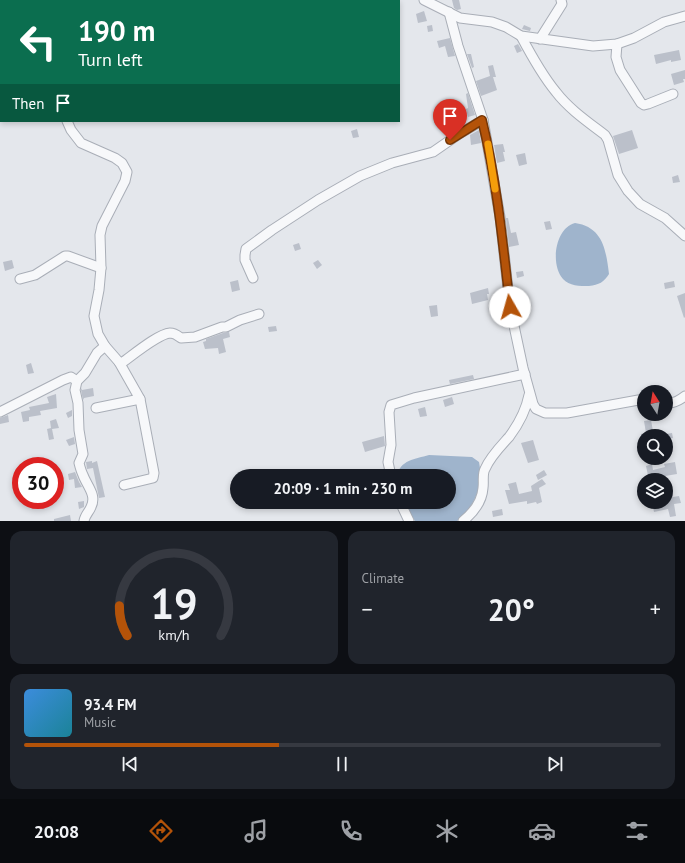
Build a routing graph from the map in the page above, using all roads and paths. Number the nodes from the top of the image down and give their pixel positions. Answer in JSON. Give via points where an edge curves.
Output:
{"nodes":[{"id":1,"x":424,"y":0,"type":"edge"},
{"id":2,"x":561,"y":0,"type":"edge"},
{"id":3,"x":449,"y":12,"type":"junction"},
{"id":4,"x":685,"y":16,"type":"edge"},
{"id":5,"x":522,"y":36,"type":"junction"},
{"id":6,"x":540,"y":39,"type":"junction"},
{"id":7,"x":617,"y":44,"type":"junction"},
{"id":8,"x":673,"y":94,"type":"dead end"},
{"id":9,"x":482,"y":120,"type":"junction"},
{"id":10,"x":67,"y":122,"type":"edge"},
{"id":11,"x":685,"y":236,"type":"edge"},
{"id":12,"x":101,"y":268,"type":"junction"},
{"id":13,"x":253,"y":278,"type":"dead end"},
{"id":14,"x":20,"y":279,"type":"dead end"},
{"id":15,"x":259,"y":314,"type":"dead end"},
{"id":16,"x":105,"y":346,"type":"junction"},
{"id":17,"x":120,"y":362,"type":"junction"},
{"id":18,"x":525,"y":374,"type":"junction"},
{"id":19,"x":77,"y":381,"type":"junction"},
{"id":20,"x":530,"y":392,"type":"junction"},
{"id":21,"x":685,"y":396,"type":"edge"},
{"id":22,"x":140,"y":399,"type":"junction"},
{"id":23,"x":637,"y":400,"type":"edge"},
{"id":24,"x":673,"y":403,"type":"edge"},
{"id":25,"x":96,"y":408,"type":"dead end"},
{"id":26,"x":0,"y":412,"type":"edge"},
{"id":27,"x":390,"y":469,"type":"edge"},
{"id":28,"x":124,"y":485,"type":"dead end"},
{"id":29,"x":403,"y":509,"type":"edge"},
{"id":30,"x":84,"y":521,"type":"edge"},
{"id":31,"x":409,"y":521,"type":"edge"},
{"id":32,"x":463,"y":521,"type":"edge"}],
"edges":[{"from":1,"to":3,"type":"street"},
{"from":2,"to":6,"type":"street","via":[[562,4]]},
{"from":3,"to":5,"type":"street","via":[[460,18],[492,22]]},
{"from":3,"to":9,"type":"street"},
{"from":4,"to":7,"type":"street","via":[[664,22]]},
{"from":5,"to":6,"type":"street"},
{"from":5,"to":11,"type":"street","via":[[536,62],[565,103],[608,140],[618,175],[628,191],[640,204],[665,218]]},
{"from":6,"to":7,"type":"street","via":[[593,46]]},
{"from":7,"to":8,"type":"street","via":[[616,57],[620,70],[641,104],[653,103]]},
{"from":9,"to":13,"type":"street","via":[[433,152],[392,163],[360,176],[272,230],[246,249],[246,260]]},
{"from":9,"to":18,"type":"street","via":[[500,217],[510,307]]},
{"from":10,"to":12,"type":"street","via":[[81,143],[115,158],[122,163],[127,172],[102,226]]},
{"from":12,"to":14,"type":"street","via":[[65,256],[35,275]]},
{"from":12,"to":16,"type":"street","via":[[94,316],[98,334]]},
{"from":15,"to":17,"type":"street","via":[[194,337],[181,338],[168,333]]},
{"from":16,"to":17,"type":"street"},
{"from":16,"to":19,"type":"street"},
{"from":17,"to":22,"type":"street"},
{"from":18,"to":20,"type":"street"},
{"from":18,"to":27,"type":"street","via":[[391,405]]},
{"from":19,"to":26,"type":"street","via":[[71,377],[63,380]]},
{"from":19,"to":30,"type":"street","via":[[75,390],[83,454],[79,463],[93,498]]},
{"from":20,"to":23,"type":"street","via":[[532,404],[545,413],[567,413]]},
{"from":20,"to":32,"type":"street","via":[[522,416],[484,470],[483,489],[474,512]]},
{"from":21,"to":24,"type":"street"},
{"from":22,"to":25,"type":"street"},
{"from":22,"to":28,"type":"street","via":[[154,473],[153,478]]},
{"from":29,"to":31,"type":"street"}]}
